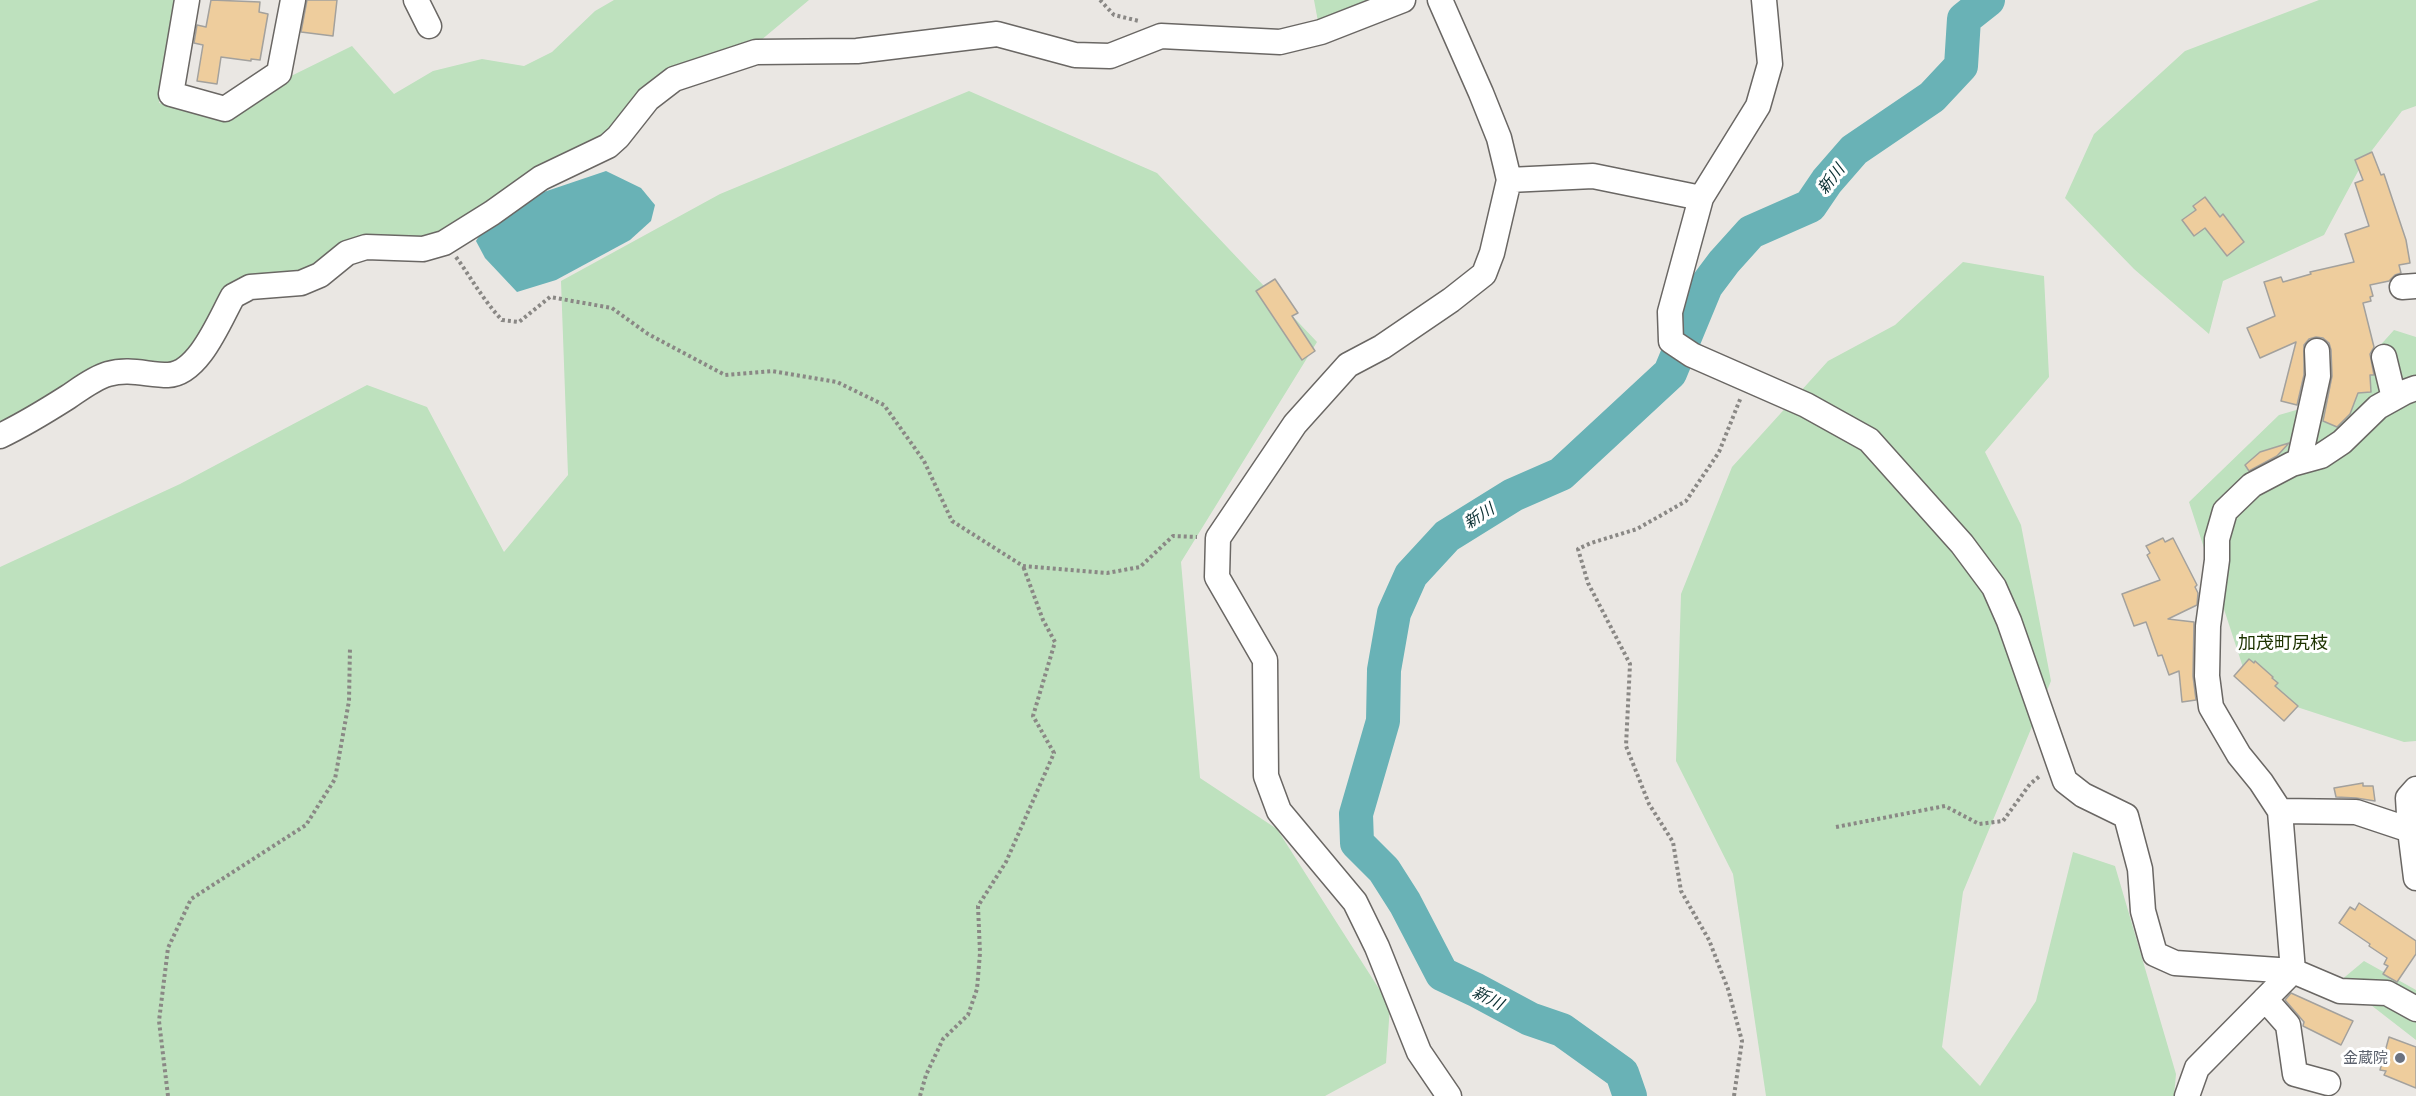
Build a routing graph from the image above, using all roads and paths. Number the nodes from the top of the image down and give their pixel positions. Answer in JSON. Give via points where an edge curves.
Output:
{"nodes":[{"id":1,"x":187,"y":0,"type":"edge"},
{"id":2,"x":293,"y":0,"type":"edge"},
{"id":3,"x":416,"y":0,"type":"edge"},
{"id":4,"x":1403,"y":0,"type":"edge"},
{"id":5,"x":1440,"y":0,"type":"edge"},
{"id":6,"x":1764,"y":0,"type":"edge"},
{"id":7,"x":429,"y":26,"type":"dead end"},
{"id":8,"x":1509,"y":180,"type":"junction"},
{"id":9,"x":1701,"y":198,"type":"junction"},
{"id":10,"x":444,"y":243,"type":"junction"},
{"id":11,"x":2317,"y":351,"type":"dead end"},
{"id":12,"x":2384,"y":357,"type":"dead end"},
{"id":13,"x":1748,"y":378,"type":"junction"},
{"id":14,"x":2408,"y":393,"type":"edge"},
{"id":15,"x":0,"y":436,"type":"edge"},
{"id":16,"x":2300,"y":462,"type":"junction"},
{"id":17,"x":1218,"y":538,"type":"junction"},
{"id":18,"x":1023,"y":566,"type":"junction"},
{"id":19,"x":350,"y":646,"type":"dead end"},
{"id":20,"x":2058,"y":761,"type":"junction"},
{"id":21,"x":2416,"y":789,"type":"edge"},
{"id":22,"x":2280,"y":811,"type":"junction"},
{"id":23,"x":1836,"y":827,"type":"dead end"},
{"id":24,"x":2410,"y":830,"type":"junction"},
{"id":25,"x":2416,"y":878,"type":"edge"},
{"id":26,"x":2294,"y":971,"type":"junction"},
{"id":27,"x":2265,"y":999,"type":"junction"},
{"id":28,"x":2416,"y":1008,"type":"edge"},
{"id":29,"x":2328,"y":1083,"type":"dead end"},
{"id":30,"x":168,"y":1096,"type":"edge"},
{"id":31,"x":920,"y":1096,"type":"edge"},
{"id":32,"x":1449,"y":1096,"type":"edge"},
{"id":33,"x":1734,"y":1096,"type":"edge"},
{"id":34,"x":2187,"y":1096,"type":"edge"}],
"edges":[{"from":1,"to":2,"type":"street","via":[[171,94],[225,109],[279,73]]},
{"from":3,"to":7,"type":"street"},
{"from":4,"to":10,"type":"street","via":[[1321,32],[1280,42],[1161,36],[1110,56],[1075,55],[997,34],[857,51],[756,52],[674,79],[648,99],[608,146],[542,178]]},
{"from":5,"to":8,"type":"street","via":[[1499,138]]},
{"from":6,"to":9,"type":"street","via":[[1770,64],[1758,106]]},
{"from":8,"to":9,"type":"street","via":[[1593,176]]},
{"from":8,"to":17,"type":"street","via":[[1484,274],[1382,347],[1348,365],[1295,424]]},
{"from":9,"to":13,"type":"street","via":[[1670,312],[1671,341],[1692,355]]},
{"from":10,"to":15,"type":"street","via":[[423,249],[366,247],[347,253],[320,275],[302,283],[242,290],[233,296],[202,351],[180,373],[108,374]]},
{"from":10,"to":18,"type":"path","via":[[502,320],[519,322],[550,297],[612,308],[648,334],[724,375],[772,371],[837,382],[884,405],[924,461],[952,521]]},
{"from":11,"to":16,"type":"street","via":[[2318,376]]},
{"from":12,"to":14,"type":"street"},
{"from":13,"to":20,"type":"street","via":[[1869,440],[1962,544],[1998,595]]},
{"from":13,"to":33,"type":"path","via":[[1719,452],[1686,501],[1637,529],[1578,549],[1588,583],[1630,664],[1626,746],[1649,804],[1673,843],[1681,891],[1709,940],[1728,989],[1742,1041]]},
{"from":14,"to":16,"type":"street","via":[[2378,407],[2342,442],[2321,456]]},
{"from":16,"to":22,"type":"street","via":[[2252,485],[2225,511],[2217,539],[2208,626],[2211,707],[2239,755]]},
{"from":17,"to":18,"type":"path","via":[[1173,536],[1140,567],[1107,573]]},
{"from":17,"to":32,"type":"street","via":[[1217,577],[1265,660],[1266,776],[1280,811],[1354,902],[1377,947],[1419,1052]]},
{"from":18,"to":31,"type":"path","via":[[1042,620],[1055,642],[1033,716],[1054,753],[1006,862],[978,906],[977,989],[968,1015],[943,1040]]},
{"from":19,"to":30,"type":"path","via":[[348,701],[335,778],[306,825],[191,899],[168,948],[159,1021]]},
{"from":20,"to":23,"type":"path","via":[[2030,784],[2003,821],[1979,824],[1946,806]]},
{"from":20,"to":26,"type":"street","via":[[2065,782],[2126,816],[2155,954],[2175,963]]},
{"from":21,"to":24,"type":"street","via":[[2408,798]]},
{"from":22,"to":24,"type":"street","via":[[2356,812]]},
{"from":22,"to":26,"type":"street"},
{"from":24,"to":25,"type":"street"},
{"from":26,"to":27,"type":"street"},
{"from":26,"to":28,"type":"street","via":[[2340,991],[2387,993]]},
{"from":27,"to":29,"type":"street","via":[[2288,1025],[2295,1074]]},
{"from":27,"to":34,"type":"street","via":[[2197,1068]]}]}
